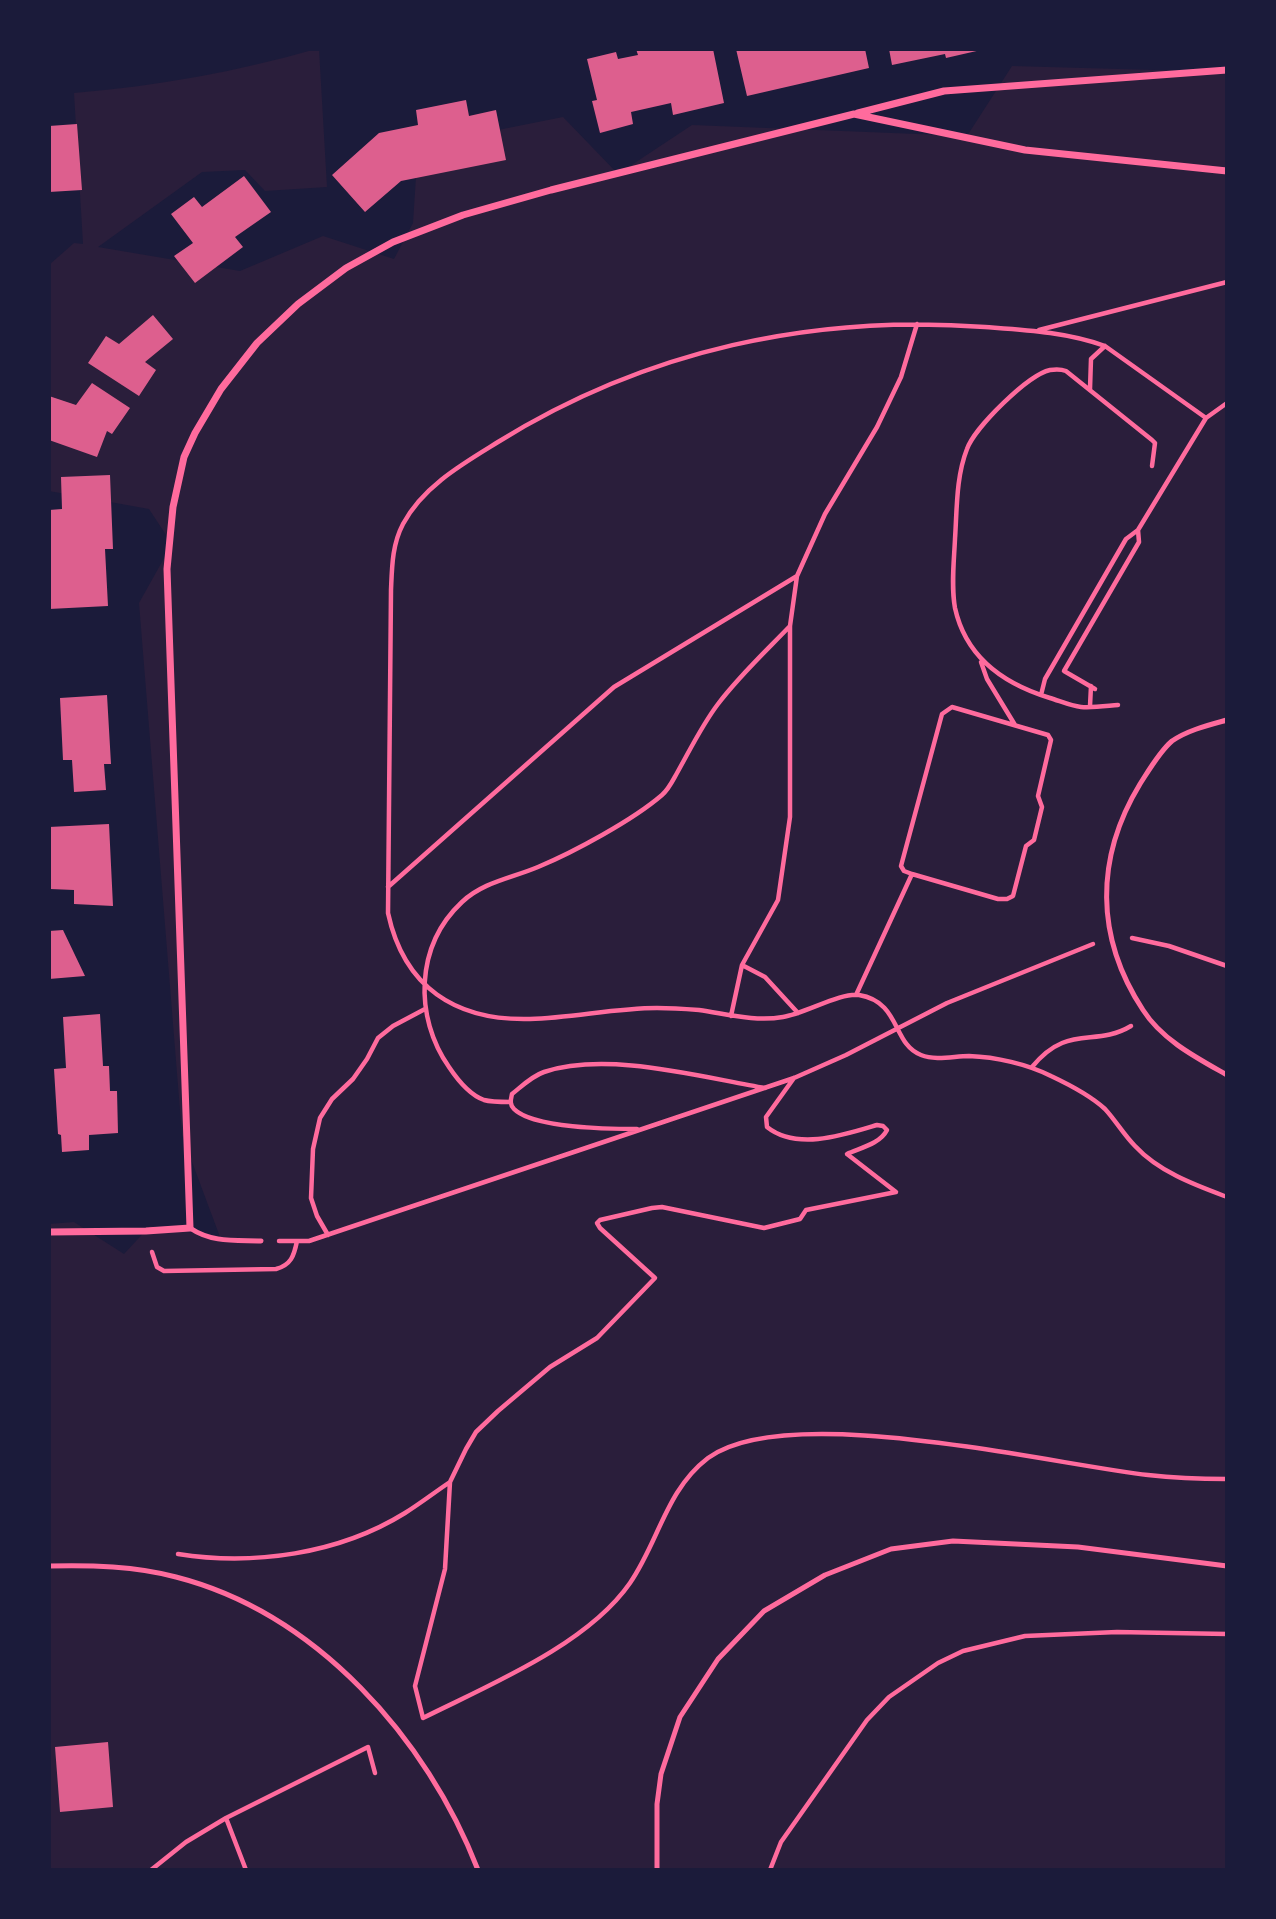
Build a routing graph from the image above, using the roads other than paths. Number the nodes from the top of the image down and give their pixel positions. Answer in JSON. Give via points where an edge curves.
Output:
{"nodes":[{"id":1,"x":1227,"y":70,"type":"edge"},
{"id":2,"x":854,"y":114,"type":"junction"},
{"id":3,"x":1227,"y":171,"type":"edge"},
{"id":4,"x":1227,"y":720,"type":"edge"},
{"id":5,"x":1227,"y":1075,"type":"edge"},
{"id":6,"x":190,"y":1228,"type":"junction"},
{"id":7,"x":49,"y":1232,"type":"edge"},
{"id":8,"x":261,"y":1241,"type":"road end"},
{"id":9,"x":49,"y":1566,"type":"edge"},
{"id":10,"x":1227,"y":1566,"type":"edge"},
{"id":11,"x":478,"y":1870,"type":"edge"},
{"id":12,"x":657,"y":1870,"type":"edge"}],
"edges":[{"from":1,"to":2,"type":"street","via":[[944,91]]},
{"from":2,"to":3,"type":"street","via":[[1025,150]]},
{"from":2,"to":6,"type":"street","via":[[539,193],[393,242],[346,268],[298,304],[257,343],[209,409],[178,479],[167,569]]},
{"from":4,"to":5,"type":"lane","via":[[1171,742],[1149,770],[1119,825],[1105,884],[1118,963],[1144,1013],[1186,1052]]},
{"from":6,"to":7,"type":"street"},
{"from":6,"to":8,"type":"lane","via":[[215,1239]]},
{"from":9,"to":11,"type":"lane","via":[[154,1572],[208,1587],[274,1618],[333,1662],[378,1707],[446,1802]]},
{"from":10,"to":12,"type":"lane","via":[[1078,1547],[953,1541],[891,1549],[825,1575],[764,1611],[718,1659],[680,1717],[661,1774]]}]}
